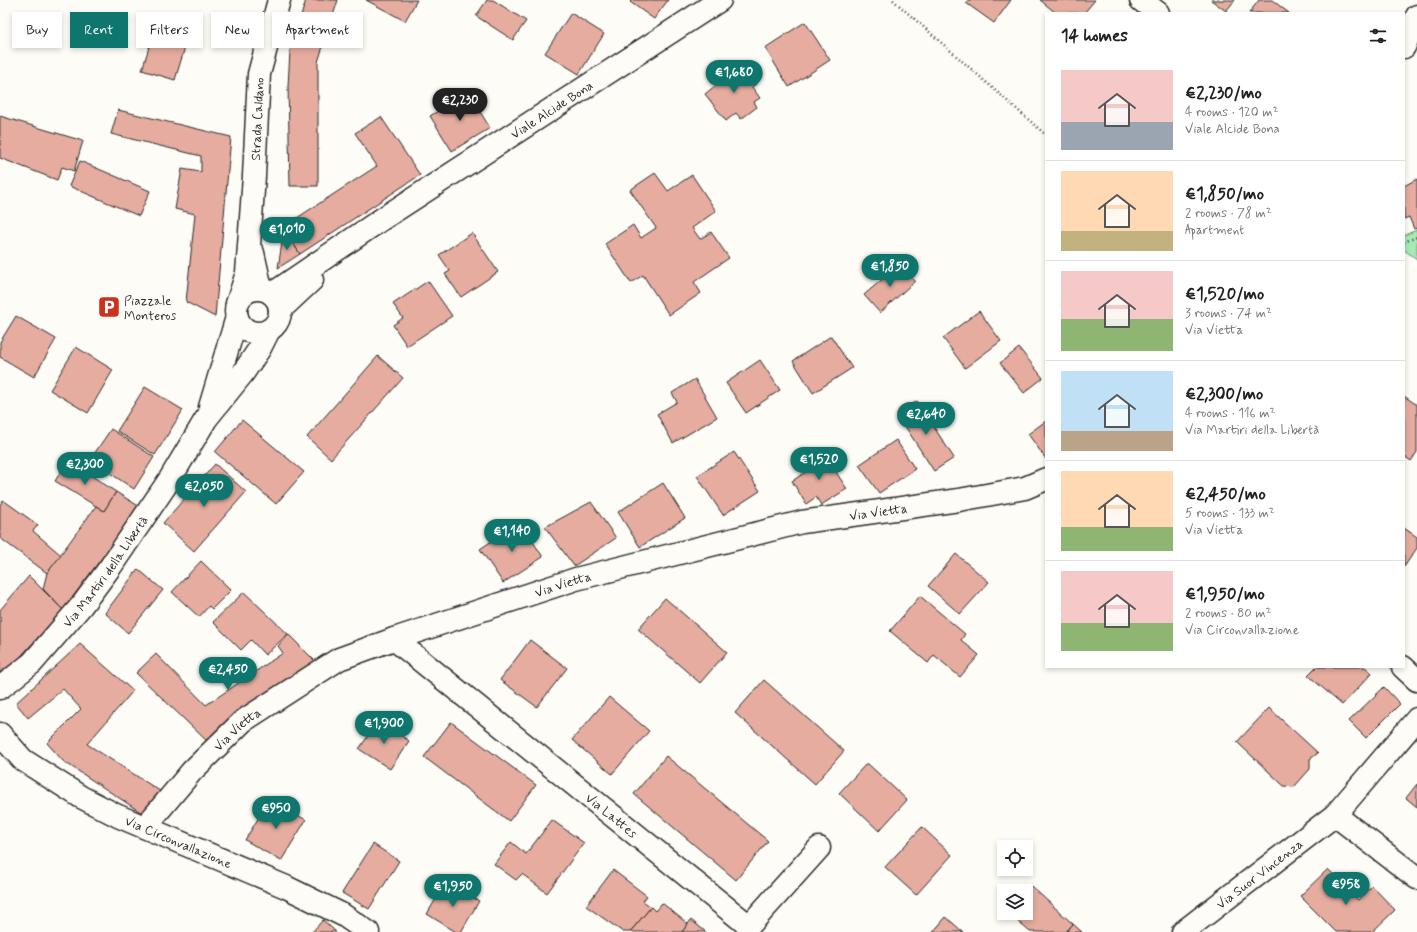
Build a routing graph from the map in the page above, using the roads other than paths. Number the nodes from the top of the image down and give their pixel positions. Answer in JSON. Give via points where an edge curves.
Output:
{"nodes":[{"id":1,"x":279,"y":0,"type":"edge"},
{"id":2,"x":720,"y":0,"type":"edge"},
{"id":3,"x":1141,"y":0,"type":"edge"},
{"id":4,"x":1157,"y":12,"type":"edge"},
{"id":5,"x":1417,"y":16,"type":"edge"},
{"id":6,"x":1405,"y":45,"type":"edge"},
{"id":7,"x":250,"y":241,"type":"junction"},
{"id":8,"x":271,"y":298,"type":"junction"},
{"id":9,"x":237,"y":310,"type":"junction"},
{"id":10,"x":269,"y":330,"type":"junction"},
{"id":11,"x":206,"y":419,"type":"junction"},
{"id":12,"x":1045,"y":478,"type":"edge"},
{"id":13,"x":394,"y":639,"type":"junction"},
{"id":14,"x":1404,"y":668,"type":"edge"},
{"id":15,"x":1417,"y":680,"type":"edge"},
{"id":16,"x":0,"y":688,"type":"edge"},
{"id":17,"x":1417,"y":719,"type":"edge"},
{"id":18,"x":0,"y":734,"type":"edge"},
{"id":19,"x":1335,"y":815,"type":"junction"},
{"id":20,"x":145,"y":827,"type":"junction"},
{"id":21,"x":819,"y":848,"type":"dead end"},
{"id":22,"x":1417,"y":878,"type":"edge"},
{"id":23,"x":368,"y":932,"type":"edge"},
{"id":24,"x":1183,"y":932,"type":"edge"}],
"edges":[{"from":1,"to":7,"type":"street","name":"Strada Caldano","via":[[259,74]]},
{"from":2,"to":8,"type":"street","name":"Viale Alcide Bona","via":[[382,219],[328,265]]},
{"from":3,"to":4,"type":"street"},
{"from":5,"to":6,"type":"street"},
{"from":7,"to":8,"type":"street","name":"Strada Caldano"},
{"from":7,"to":9,"type":"street","name":"Strada Caldano"},
{"from":8,"to":9,"type":"street","via":[[254,290],[247,292]]},
{"from":8,"to":10,"type":"street","via":[[277,322]]},
{"from":9,"to":10,"type":"street","via":[[244,328],[262,333]]},
{"from":9,"to":11,"type":"street","name":"Via Martiri della Libertà"},
{"from":10,"to":11,"type":"street","name":"Via Martiri della Libertà","via":[[243,373]]},
{"from":11,"to":16,"type":"street","name":"Via Martiri della Libertà","via":[[170,479],[82,605],[32,663]]},
{"from":12,"to":13,"type":"street","name":"Via Vietta","via":[[1025,488],[959,500],[802,522],[576,579]]},
{"from":13,"to":20,"type":"street","name":"Via Vietta","via":[[339,659],[243,721],[192,771]]},
{"from":13,"to":21,"type":"street","name":"Via Lattes","via":[[749,926]]},
{"from":14,"to":15,"type":"street"},
{"from":17,"to":19,"type":"street","name":"Via Suor Vincenza"},
{"from":18,"to":20,"type":"street","name":"Via Circonvallazione","via":[[23,760],[43,773],[81,797]]},
{"from":19,"to":22,"type":"street"},
{"from":19,"to":24,"type":"street","name":"Via Suor Vincenza"},
{"from":20,"to":23,"type":"street","name":"Via Circonvallazione","via":[[286,887],[342,915]]}]}
